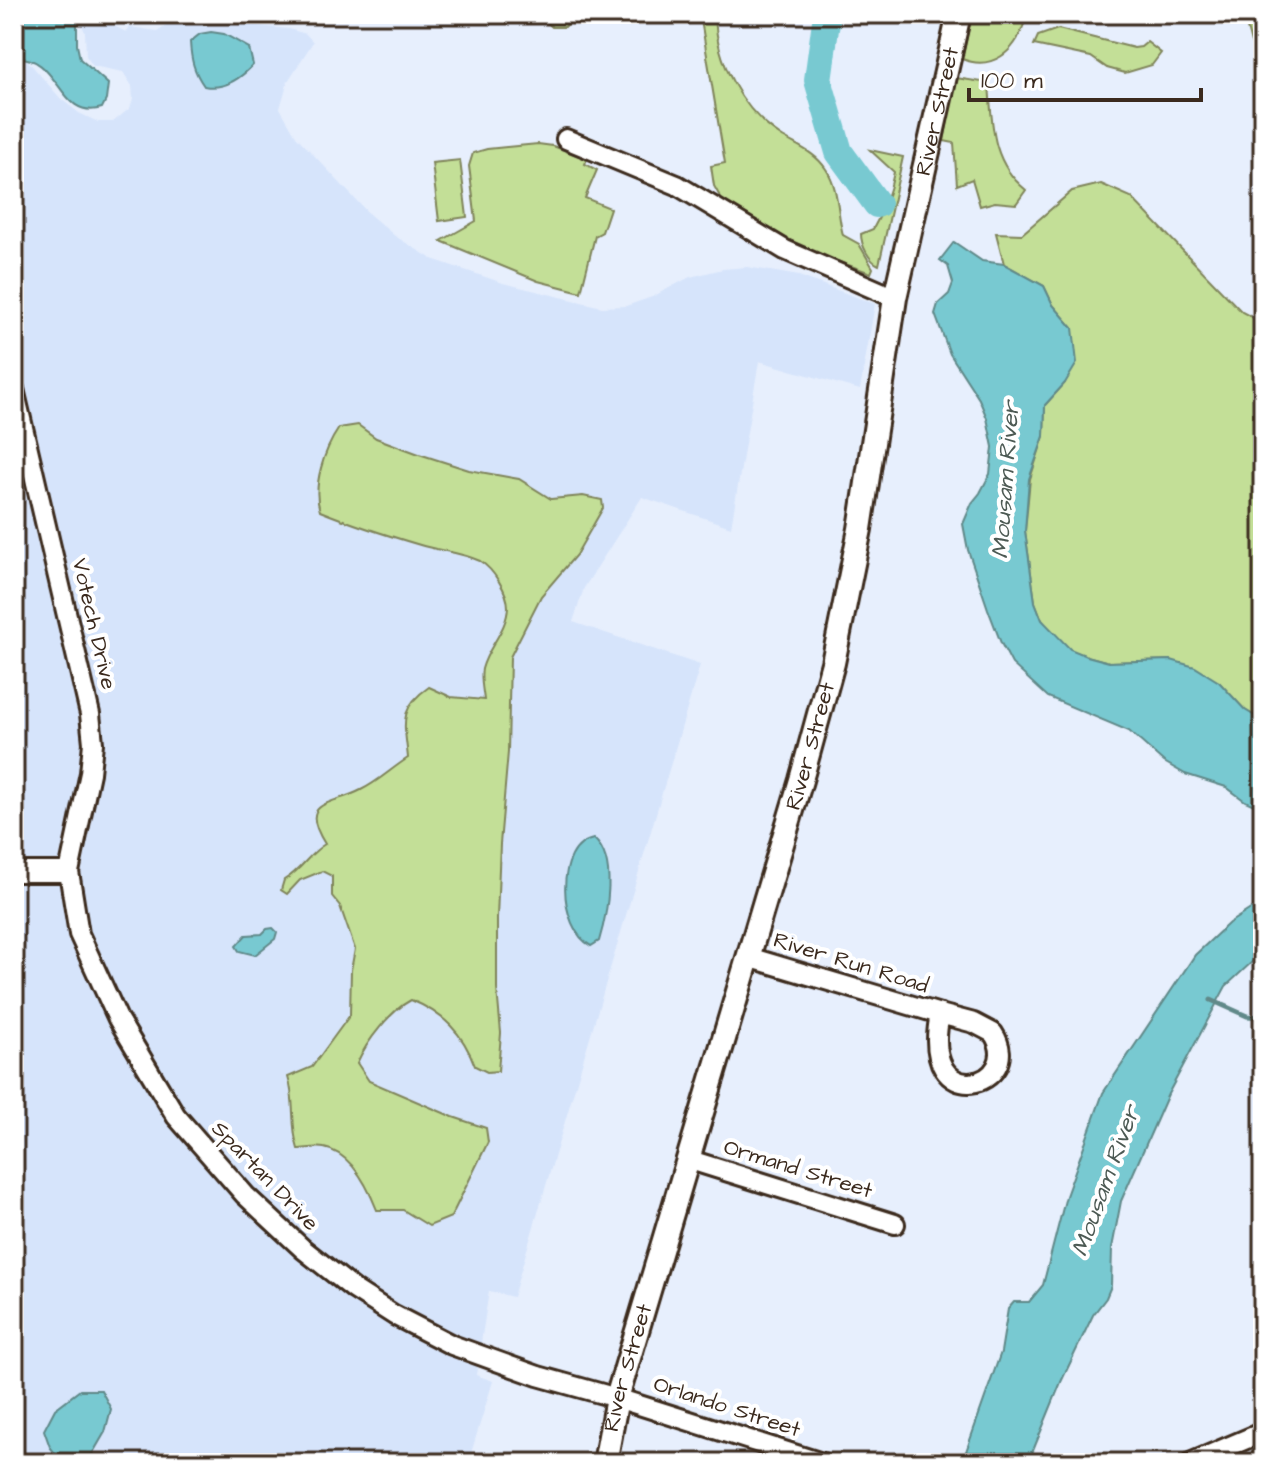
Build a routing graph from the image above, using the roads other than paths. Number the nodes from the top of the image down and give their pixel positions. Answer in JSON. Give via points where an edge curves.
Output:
{"nodes":[{"id":1,"x":959,"y":14,"type":"edge"},
{"id":2,"x":566,"y":139,"type":"dead end"},
{"id":3,"x":895,"y":298,"type":"junction"},
{"id":4,"x":14,"y":389,"type":"edge"},
{"id":5,"x":14,"y":872,"type":"edge"},
{"id":6,"x":69,"y":872,"type":"junction"},
{"id":7,"x":748,"y":957,"type":"junction"},
{"id":8,"x":940,"y":1014,"type":"dead end"},
{"id":9,"x":687,"y":1159,"type":"junction"},
{"id":10,"x":895,"y":1224,"type":"dead end"},
{"id":11,"x":617,"y":1398,"type":"junction"},
{"id":12,"x":1263,"y":1432,"type":"edge"},
{"id":13,"x":605,"y":1463,"type":"edge"},
{"id":14,"x":822,"y":1463,"type":"edge"},
{"id":15,"x":1190,"y":1463,"type":"edge"}],
"edges":[{"from":1,"to":3,"type":"street","name":"River Street"},
{"from":2,"to":3,"type":"street","via":[[677,185],[785,250]]},
{"from":3,"to":7,"type":"street","name":"River Street","via":[[839,636]]},
{"from":4,"to":6,"type":"street","name":"Votech Drive","via":[[90,714],[90,773]]},
{"from":5,"to":6,"type":"street"},
{"from":6,"to":11,"type":"street","name":"Spartan Drive","via":[[79,934],[118,1019],[176,1116],[245,1195],[313,1258],[394,1315],[452,1345]]},
{"from":7,"to":8,"type":"street","name":"River Run Road"},
{"from":7,"to":9,"type":"street","name":"River Street"},
{"from":9,"to":10,"type":"street","name":"Ormand Street"},
{"from":9,"to":11,"type":"street","name":"River Street"},
{"from":11,"to":13,"type":"street","name":"River Street"},
{"from":11,"to":14,"type":"street","name":"Orlando Street"},
{"from":12,"to":15,"type":"street"}]}
